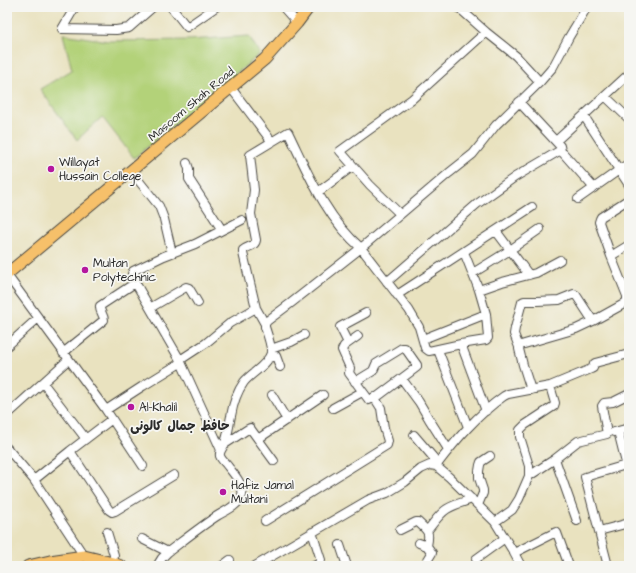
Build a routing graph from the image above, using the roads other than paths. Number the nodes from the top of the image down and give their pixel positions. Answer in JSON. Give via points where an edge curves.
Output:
{"nodes":[{"id":1,"x":75,"y":7,"type":"edge"},
{"id":2,"x":153,"y":7,"type":"edge"},
{"id":3,"x":172,"y":7,"type":"edge"},
{"id":4,"x":216,"y":7,"type":"edge"},
{"id":5,"x":283,"y":7,"type":"edge"},
{"id":6,"x":309,"y":7,"type":"edge"},
{"id":7,"x":458,"y":7,"type":"edge"},
{"id":8,"x":587,"y":7,"type":"edge"},
{"id":9,"x":297,"y":22,"type":"junction"},
{"id":10,"x":486,"y":32,"type":"junction"},
{"id":11,"x":629,"y":74,"type":"edge"},
{"id":12,"x":540,"y":82,"type":"junction"},
{"id":13,"x":231,"y":88,"type":"junction"},
{"id":14,"x":605,"y":96,"type":"junction"},
{"id":15,"x":519,"y":102,"type":"junction"},
{"id":16,"x":584,"y":116,"type":"junction"},
{"id":17,"x":629,"y":119,"type":"edge"},
{"id":18,"x":556,"y":141,"type":"junction"},
{"id":19,"x":272,"y":142,"type":"junction"},
{"id":20,"x":562,"y":151,"type":"junction"},
{"id":21,"x":187,"y":163,"type":"dead end"},
{"id":22,"x":629,"y":163,"type":"edge"},
{"id":23,"x":353,"y":166,"type":"junction"},
{"id":24,"x":619,"y":170,"type":"junction"},
{"id":25,"x":131,"y":171,"type":"junction"},
{"id":26,"x":629,"y":185,"type":"edge"},
{"id":27,"x":594,"y":188,"type":"junction"},
{"id":28,"x":318,"y":192,"type":"junction"},
{"id":29,"x":629,"y":198,"type":"edge"},
{"id":30,"x":578,"y":199,"type":"dead end"},
{"id":31,"x":532,"y":207,"type":"dead end"},
{"id":32,"x":400,"y":214,"type":"junction"},
{"id":33,"x":242,"y":220,"type":"dead end"},
{"id":34,"x":540,"y":229,"type":"dead end"},
{"id":35,"x":222,"y":230,"type":"junction"},
{"id":36,"x":496,"y":231,"type":"junction"},
{"id":37,"x":629,"y":245,"type":"edge"},
{"id":38,"x":361,"y":248,"type":"junction"},
{"id":39,"x":510,"y":250,"type":"junction"},
{"id":40,"x":464,"y":252,"type":"junction"},
{"id":41,"x":172,"y":253,"type":"junction"},
{"id":42,"x":611,"y":256,"type":"junction"},
{"id":43,"x":560,"y":260,"type":"dead end"},
{"id":44,"x":473,"y":273,"type":"junction"},
{"id":45,"x":7,"y":275,"type":"edge"},
{"id":46,"x":529,"y":275,"type":"junction"},
{"id":47,"x":135,"y":282,"type":"junction"},
{"id":48,"x":387,"y":282,"type":"junction"},
{"id":49,"x":627,"y":287,"type":"edge"},
{"id":50,"x":479,"y":290,"type":"junction"},
{"id":51,"x":396,"y":295,"type":"junction"},
{"id":52,"x":198,"y":303,"type":"dead end"},
{"id":53,"x":150,"y":308,"type":"junction"},
{"id":54,"x":256,"y":308,"type":"junction"},
{"id":55,"x":366,"y":313,"type":"dead end"},
{"id":56,"x":486,"y":314,"type":"junction"},
{"id":57,"x":38,"y":318,"type":"junction"},
{"id":58,"x":593,"y":321,"type":"junction"},
{"id":59,"x":265,"y":324,"type":"junction"},
{"id":60,"x":304,"y":334,"type":"dead end"},
{"id":61,"x":358,"y":336,"type":"dead end"},
{"id":62,"x":423,"y":339,"type":"junction"},
{"id":63,"x":348,"y":343,"type":"junction"},
{"id":64,"x":461,"y":344,"type":"junction"},
{"id":65,"x":7,"y":346,"type":"edge"},
{"id":66,"x":519,"y":347,"type":"junction"},
{"id":67,"x":271,"y":349,"type":"junction"},
{"id":68,"x":438,"y":350,"type":"junction"},
{"id":69,"x":629,"y":354,"type":"edge"},
{"id":70,"x":66,"y":357,"type":"junction"},
{"id":71,"x":268,"y":358,"type":"junction"},
{"id":72,"x":180,"y":360,"type":"junction"},
{"id":73,"x":280,"y":367,"type":"dead end"},
{"id":74,"x":402,"y":379,"type":"junction"},
{"id":75,"x":356,"y":382,"type":"junction"},
{"id":76,"x":43,"y":383,"type":"junction"},
{"id":77,"x":550,"y":386,"type":"junction"},
{"id":78,"x":531,"y":390,"type":"junction"},
{"id":79,"x":362,"y":392,"type":"junction"},
{"id":80,"x":629,"y":394,"type":"edge"},
{"id":81,"x":272,"y":395,"type":"dead end"},
{"id":82,"x":323,"y":395,"type":"dead end"},
{"id":83,"x":374,"y":397,"type":"junction"},
{"id":84,"x":333,"y":408,"type":"dead end"},
{"id":85,"x":106,"y":410,"type":"junction"},
{"id":86,"x":486,"y":411,"type":"junction"},
{"id":87,"x":7,"y":415,"type":"edge"},
{"id":88,"x":112,"y":419,"type":"junction"},
{"id":89,"x":287,"y":420,"type":"junction"},
{"id":90,"x":468,"y":427,"type":"junction"},
{"id":91,"x":629,"y":428,"type":"edge"},
{"id":92,"x":618,"y":431,"type":"junction"},
{"id":93,"x":607,"y":434,"type":"junction"},
{"id":94,"x":414,"y":435,"type":"dead end"},
{"id":95,"x":86,"y":439,"type":"junction"},
{"id":96,"x":258,"y":439,"type":"junction"},
{"id":97,"x":223,"y":447,"type":"junction"},
{"id":98,"x":7,"y":448,"type":"edge"},
{"id":99,"x":448,"y":449,"type":"junction"},
{"id":100,"x":70,"y":451,"type":"junction"},
{"id":101,"x":490,"y":456,"type":"dead end"},
{"id":102,"x":555,"y":459,"type":"junction"},
{"id":103,"x":274,"y":461,"type":"dead end"},
{"id":104,"x":437,"y":464,"type":"junction"},
{"id":105,"x":626,"y":465,"type":"junction"},
{"id":106,"x":143,"y":466,"type":"dead end"},
{"id":107,"x":174,"y":475,"type":"dead end"},
{"id":108,"x":629,"y":475,"type":"edge"},
{"id":109,"x":529,"y":476,"type":"junction"},
{"id":110,"x":34,"y":480,"type":"junction"},
{"id":111,"x":475,"y":502,"type":"junction"},
{"id":112,"x":265,"y":521,"type":"dead end"},
{"id":113,"x":577,"y":521,"type":"dead end"},
{"id":114,"x":495,"y":522,"type":"junction"},
{"id":115,"x":629,"y":523,"type":"edge"},
{"id":116,"x":400,"y":530,"type":"dead end"},
{"id":117,"x":427,"y":531,"type":"junction"},
{"id":118,"x":599,"y":531,"type":"junction"},
{"id":119,"x":107,"y":532,"type":"dead end"},
{"id":120,"x":312,"y":532,"type":"junction"},
{"id":121,"x":505,"y":538,"type":"junction"},
{"id":122,"x":142,"y":540,"type":"dead end"},
{"id":123,"x":419,"y":543,"type":"dead end"},
{"id":124,"x":340,"y":545,"type":"dead end"},
{"id":125,"x":428,"y":546,"type":"junction"},
{"id":126,"x":168,"y":552,"type":"junction"},
{"id":127,"x":514,"y":553,"type":"junction"},
{"id":128,"x":84,"y":556,"type":"junction"},
{"id":129,"x":476,"y":559,"type":"dead end"},
{"id":130,"x":230,"y":560,"type":"dead end"},
{"id":131,"x":59,"y":563,"type":"edge"},
{"id":132,"x":116,"y":565,"type":"edge"},
{"id":133,"x":28,"y":566,"type":"edge"},
{"id":134,"x":157,"y":566,"type":"edge"},
{"id":135,"x":222,"y":566,"type":"edge"},
{"id":136,"x":255,"y":566,"type":"edge"},
{"id":137,"x":314,"y":566,"type":"edge"},
{"id":138,"x":347,"y":566,"type":"edge"},
{"id":139,"x":424,"y":566,"type":"edge"},
{"id":140,"x":521,"y":566,"type":"edge"},
{"id":141,"x":569,"y":566,"type":"edge"},
{"id":142,"x":608,"y":566,"type":"edge"}],
"edges":[{"from":1,"to":2,"type":"street","via":[[62,29],[129,28]]},
{"from":3,"to":4,"type":"street","via":[[187,27]]},
{"from":5,"to":9,"type":"street"},
{"from":6,"to":9,"type":"main road","name":"Masoom Shah Road"},
{"from":7,"to":10,"type":"street"},
{"from":8,"to":12,"type":"street","via":[[553,67]]},
{"from":9,"to":13,"type":"main road","name":"Masoom Shah Road","via":[[265,59]]},
{"from":10,"to":12,"type":"street","via":[[516,56]]},
{"from":10,"to":23,"type":"street","via":[[412,99],[340,151]]},
{"from":11,"to":14,"type":"street"},
{"from":12,"to":15,"type":"street"},
{"from":13,"to":19,"type":"street"},
{"from":13,"to":25,"type":"main road","name":"Masoom Shah Road"},
{"from":14,"to":16,"type":"street"},
{"from":14,"to":17,"type":"street"},
{"from":15,"to":18,"type":"street"},
{"from":15,"to":32,"type":"street","via":[[473,154]]},
{"from":16,"to":18,"type":"street"},
{"from":16,"to":24,"type":"street"},
{"from":18,"to":20,"type":"street"},
{"from":19,"to":28,"type":"street","via":[[288,132]]},
{"from":19,"to":54,"type":"street","via":[[250,155],[254,190],[251,214],[256,240],[253,245],[243,250],[243,253]]},
{"from":20,"to":27,"type":"street"},
{"from":20,"to":48,"type":"street","via":[[515,177],[477,204]]},
{"from":21,"to":35,"type":"street","via":[[189,179]]},
{"from":22,"to":24,"type":"street"},
{"from":23,"to":28,"type":"street"},
{"from":23,"to":32,"type":"street"},
{"from":24,"to":26,"type":"street"},
{"from":24,"to":27,"type":"street"},
{"from":25,"to":41,"type":"street","via":[[159,206]]},
{"from":25,"to":45,"type":"main road","name":"Masoom Shah Road"},
{"from":27,"to":30,"type":"street"},
{"from":28,"to":38,"type":"street","via":[[339,225]]},
{"from":29,"to":42,"type":"street","via":[[601,217],[599,222]]},
{"from":31,"to":36,"type":"street"},
{"from":32,"to":38,"type":"street"},
{"from":33,"to":35,"type":"street"},
{"from":34,"to":39,"type":"street"},
{"from":35,"to":41,"type":"street"},
{"from":36,"to":39,"type":"street"},
{"from":36,"to":40,"type":"street"},
{"from":37,"to":42,"type":"street"},
{"from":38,"to":48,"type":"street"},
{"from":38,"to":59,"type":"street"},
{"from":39,"to":44,"type":"street"},
{"from":39,"to":46,"type":"street"},
{"from":40,"to":44,"type":"street"},
{"from":40,"to":51,"type":"street"},
{"from":41,"to":47,"type":"street","via":[[133,271]]},
{"from":42,"to":49,"type":"street"},
{"from":43,"to":46,"type":"street"},
{"from":44,"to":50,"type":"street"},
{"from":45,"to":57,"type":"street"},
{"from":46,"to":50,"type":"street"},
{"from":47,"to":53,"type":"street"},
{"from":47,"to":70,"type":"street","via":[[102,304],[100,308],[104,320]]},
{"from":48,"to":51,"type":"street"},
{"from":49,"to":58,"type":"street","via":[[627,301]]},
{"from":50,"to":56,"type":"street"},
{"from":51,"to":62,"type":"street","via":[[409,310]]},
{"from":52,"to":53,"type":"street","via":[[186,287]]},
{"from":53,"to":72,"type":"street"},
{"from":54,"to":59,"type":"street"},
{"from":54,"to":72,"type":"street"},
{"from":55,"to":63,"type":"street","via":[[340,327]]},
{"from":56,"to":62,"type":"street"},
{"from":56,"to":64,"type":"street","via":[[488,339]]},
{"from":57,"to":65,"type":"street"},
{"from":57,"to":70,"type":"street"},
{"from":58,"to":66,"type":"street"},
{"from":58,"to":66,"type":"street","via":[[574,294],[559,300],[524,301],[514,334]]},
{"from":59,"to":67,"type":"street"},
{"from":60,"to":67,"type":"street"},
{"from":61,"to":63,"type":"street"},
{"from":62,"to":68,"type":"street","via":[[427,350]]},
{"from":63,"to":75,"type":"street","via":[[342,350],[350,368],[349,373]]},
{"from":64,"to":68,"type":"street"},
{"from":64,"to":86,"type":"street"},
{"from":66,"to":78,"type":"street"},
{"from":67,"to":71,"type":"street"},
{"from":68,"to":90,"type":"street"},
{"from":69,"to":77,"type":"street","via":[[595,363],[591,369]]},
{"from":70,"to":76,"type":"street"},
{"from":70,"to":85,"type":"street"},
{"from":71,"to":73,"type":"street","via":[[276,356]]},
{"from":71,"to":97,"type":"street","via":[[244,381],[232,406]]},
{"from":72,"to":85,"type":"street","via":[[177,365]]},
{"from":72,"to":97,"type":"street"},
{"from":74,"to":75,"type":"street","via":[[417,367],[405,348],[376,364],[373,371]]},
{"from":74,"to":83,"type":"street"},
{"from":74,"to":99,"type":"street"},
{"from":75,"to":79,"type":"street"},
{"from":76,"to":87,"type":"street"},
{"from":76,"to":95,"type":"street"},
{"from":77,"to":78,"type":"street"},
{"from":77,"to":109,"type":"street","via":[[554,406],[520,430]]},
{"from":78,"to":86,"type":"street","via":[[504,396]]},
{"from":79,"to":83,"type":"street","via":[[369,400]]},
{"from":79,"to":84,"type":"street"},
{"from":80,"to":93,"type":"street","via":[[602,404]]},
{"from":81,"to":89,"type":"street"},
{"from":82,"to":89,"type":"street"},
{"from":83,"to":112,"type":"street","via":[[381,408],[387,445]]},
{"from":85,"to":88,"type":"street"},
{"from":86,"to":90,"type":"street"},
{"from":88,"to":95,"type":"street"},
{"from":88,"to":106,"type":"street"},
{"from":89,"to":96,"type":"street"},
{"from":90,"to":99,"type":"street"},
{"from":91,"to":92,"type":"street"},
{"from":92,"to":93,"type":"street"},
{"from":92,"to":105,"type":"street"},
{"from":93,"to":102,"type":"street","via":[[580,440]]},
{"from":94,"to":104,"type":"street"},
{"from":95,"to":100,"type":"street"},
{"from":96,"to":97,"type":"street","via":[[250,428]]},
{"from":96,"to":103,"type":"street"},
{"from":97,"to":126,"type":"street","via":[[221,458],[242,490],[240,500]]},
{"from":98,"to":110,"type":"street"},
{"from":99,"to":104,"type":"street"},
{"from":100,"to":107,"type":"street","via":[[112,512]]},
{"from":100,"to":110,"type":"street"},
{"from":101,"to":111,"type":"street","via":[[480,465],[479,478],[483,493]]},
{"from":102,"to":109,"type":"street"},
{"from":102,"to":113,"type":"street"},
{"from":104,"to":111,"type":"street"},
{"from":104,"to":120,"type":"street","via":[[421,469],[387,493],[368,500]]},
{"from":105,"to":108,"type":"street"},
{"from":105,"to":118,"type":"street","via":[[585,477]]},
{"from":109,"to":114,"type":"street","via":[[512,510]]},
{"from":110,"to":128,"type":"street"},
{"from":111,"to":114,"type":"street"},
{"from":111,"to":117,"type":"street","via":[[446,509]]},
{"from":114,"to":121,"type":"street"},
{"from":115,"to":118,"type":"street"},
{"from":116,"to":117,"type":"street","via":[[417,522]]},
{"from":117,"to":125,"type":"street"},
{"from":118,"to":142,"type":"street"},
{"from":119,"to":132,"type":"street"},
{"from":120,"to":136,"type":"street"},
{"from":120,"to":137,"type":"street","via":[[321,560]]},
{"from":121,"to":127,"type":"street"},
{"from":121,"to":129,"type":"street"},
{"from":122,"to":126,"type":"street"},
{"from":123,"to":125,"type":"street"},
{"from":124,"to":138,"type":"street"},
{"from":125,"to":139,"type":"street","via":[[432,553]]},
{"from":126,"to":134,"type":"street"},
{"from":127,"to":140,"type":"street"},
{"from":127,"to":141,"type":"street","via":[[556,532]]},
{"from":128,"to":131,"type":"main road"},
{"from":128,"to":132,"type":"main road"},
{"from":130,"to":135,"type":"street"},
{"from":131,"to":133,"type":"main road"}]}
